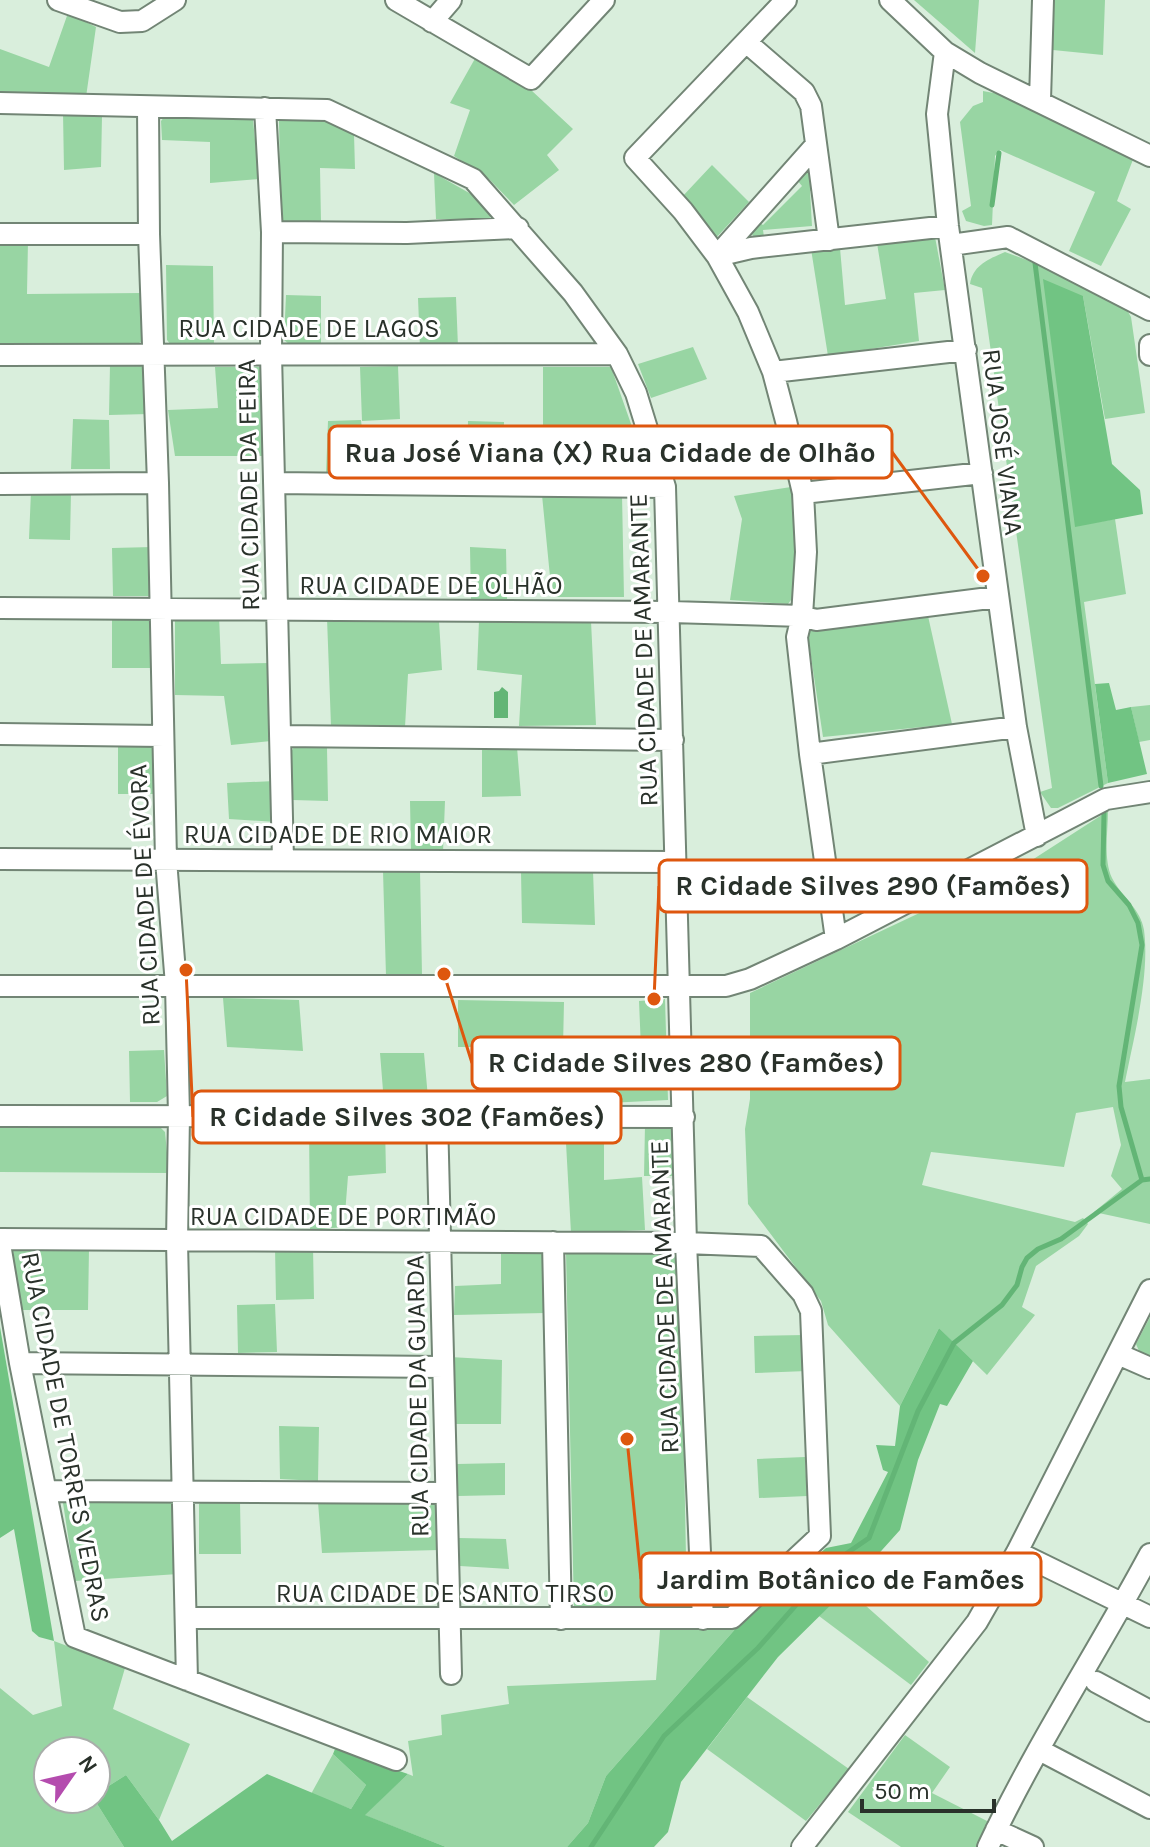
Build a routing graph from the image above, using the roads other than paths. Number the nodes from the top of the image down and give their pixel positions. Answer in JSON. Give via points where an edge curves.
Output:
{"nodes":[{"id":1,"x":58,"y":0,"type":"edge"},
{"id":2,"x":175,"y":0,"type":"edge"},
{"id":3,"x":396,"y":0,"type":"edge"},
{"id":4,"x":451,"y":0,"type":"edge"},
{"id":5,"x":604,"y":0,"type":"edge"},
{"id":6,"x":786,"y":0,"type":"edge"},
{"id":7,"x":890,"y":0,"type":"edge"},
{"id":8,"x":1043,"y":0,"type":"edge"},
{"id":9,"x":432,"y":22,"type":"junction"},
{"id":10,"x":746,"y":42,"type":"junction"},
{"id":11,"x":945,"y":52,"type":"junction"},
{"id":12,"x":1040,"y":100,"type":"junction"},
{"id":13,"x":0,"y":103,"type":"edge"},
{"id":14,"x":148,"y":108,"type":"junction"},
{"id":15,"x":265,"y":108,"type":"junction"},
{"id":16,"x":815,"y":146,"type":"junction"},
{"id":17,"x":1150,"y":156,"type":"edge"},
{"id":18,"x":518,"y":228,"type":"junction"},
{"id":19,"x":272,"y":232,"type":"junction"},
{"id":20,"x":0,"y":234,"type":"edge"},
{"id":21,"x":149,"y":234,"type":"junction"},
{"id":22,"x":950,"y":236,"type":"junction"},
{"id":23,"x":829,"y":240,"type":"junction"},
{"id":24,"x":717,"y":256,"type":"junction"},
{"id":25,"x":1150,"y":310,"type":"edge"},
{"id":26,"x":1150,"y":345,"type":"edge"},
{"id":27,"x":966,"y":350,"type":"junction"},
{"id":28,"x":271,"y":354,"type":"junction"},
{"id":29,"x":617,"y":354,"type":"junction"},
{"id":30,"x":0,"y":355,"type":"edge"},
{"id":31,"x":152,"y":355,"type":"junction"},
{"id":32,"x":1150,"y":355,"type":"edge"},
{"id":33,"x":773,"y":372,"type":"junction"},
{"id":34,"x":982,"y":473,"type":"junction"},
{"id":35,"x":158,"y":483,"type":"junction"},
{"id":36,"x":274,"y":483,"type":"junction"},
{"id":37,"x":0,"y":484,"type":"edge"},
{"id":38,"x":665,"y":487,"type":"junction"},
{"id":39,"x":803,"y":493,"type":"junction"},
{"id":40,"x":997,"y":597,"type":"junction"},
{"id":41,"x":0,"y":608,"type":"edge"},
{"id":42,"x":160,"y":609,"type":"junction"},
{"id":43,"x":277,"y":610,"type":"junction"},
{"id":44,"x":671,"y":612,"type":"junction"},
{"id":45,"x":802,"y":616,"type":"junction"},
{"id":46,"x":1016,"y":727,"type":"junction"},
{"id":47,"x":0,"y":734,"type":"edge"},
{"id":48,"x":163,"y":736,"type":"junction"},
{"id":49,"x":280,"y":736,"type":"junction"},
{"id":50,"x":673,"y":740,"type":"junction"},
{"id":51,"x":810,"y":754,"type":"junction"},
{"id":52,"x":1150,"y":792,"type":"edge"},
{"id":53,"x":1037,"y":836,"type":"junction"},
{"id":54,"x":0,"y":859,"type":"edge"},
{"id":55,"x":166,"y":860,"type":"junction"},
{"id":56,"x":283,"y":860,"type":"junction"},
{"id":57,"x":675,"y":862,"type":"junction"},
{"id":58,"x":836,"y":939,"type":"junction"},
{"id":59,"x":176,"y":985,"type":"junction"},
{"id":60,"x":0,"y":986,"type":"edge"},
{"id":61,"x":680,"y":986,"type":"junction"},
{"id":62,"x":179,"y":1115,"type":"junction"},
{"id":63,"x":0,"y":1116,"type":"edge"},
{"id":64,"x":437,"y":1117,"type":"junction"},
{"id":65,"x":684,"y":1117,"type":"junction"},
{"id":66,"x":0,"y":1242,"type":"edge"},
{"id":67,"x":177,"y":1242,"type":"junction"},
{"id":68,"x":440,"y":1242,"type":"junction"},
{"id":69,"x":553,"y":1242,"type":"junction"},
{"id":70,"x":686,"y":1243,"type":"junction"},
{"id":71,"x":1150,"y":1290,"type":"edge"},
{"id":72,"x":1118,"y":1354,"type":"junction"},
{"id":73,"x":20,"y":1363,"type":"junction"},
{"id":74,"x":180,"y":1364,"type":"junction"},
{"id":75,"x":442,"y":1367,"type":"junction"},
{"id":76,"x":1150,"y":1368,"type":"edge"},
{"id":77,"x":47,"y":1491,"type":"junction"},
{"id":78,"x":184,"y":1492,"type":"junction"},
{"id":79,"x":445,"y":1493,"type":"junction"},
{"id":80,"x":1017,"y":1552,"type":"junction"},
{"id":81,"x":1150,"y":1554,"type":"edge"},
{"id":82,"x":1123,"y":1604,"type":"junction"},
{"id":83,"x":1150,"y":1617,"type":"edge"},
{"id":84,"x":187,"y":1618,"type":"junction"},
{"id":85,"x":448,"y":1619,"type":"junction"},
{"id":86,"x":561,"y":1619,"type":"junction"},
{"id":87,"x":703,"y":1619,"type":"junction"},
{"id":88,"x":451,"y":1674,"type":"dead end"},
{"id":89,"x":187,"y":1680,"type":"junction"},
{"id":90,"x":1096,"y":1682,"type":"dead end"},
{"id":91,"x":1150,"y":1711,"type":"edge"},
{"id":92,"x":1047,"y":1754,"type":"dead end"},
{"id":93,"x":396,"y":1760,"type":"dead end"},
{"id":94,"x":1150,"y":1808,"type":"edge"},
{"id":95,"x":992,"y":1838,"type":"edge"},
{"id":96,"x":802,"y":1847,"type":"edge"},
{"id":97,"x":1033,"y":1847,"type":"edge"}],
"edges":[{"from":1,"to":2,"type":"street","via":[[120,22],[142,21]]},
{"from":3,"to":9,"type":"street"},
{"from":4,"to":9,"type":"street"},
{"from":5,"to":9,"type":"street","via":[[531,79]]},
{"from":6,"to":10,"type":"street"},
{"from":7,"to":11,"type":"street"},
{"from":8,"to":12,"type":"street"},
{"from":10,"to":16,"type":"street","via":[[808,99]]},
{"from":10,"to":24,"type":"street","via":[[635,158]]},
{"from":11,"to":12,"type":"street"},
{"from":11,"to":22,"type":"street","name":"RUA JOSÉ VIANA","via":[[937,114]]},
{"from":12,"to":17,"type":"street"},
{"from":13,"to":14,"type":"street","name":"RUA CIDADE DE AMARANTE"},
{"from":14,"to":15,"type":"street","name":"RUA CIDADE DE AMARANTE"},
{"from":14,"to":21,"type":"street","name":"RUA CIDADE DE ÉVORA"},
{"from":15,"to":18,"type":"street","name":"RUA CIDADE DE AMARANTE","via":[[327,110],[473,179]]},
{"from":15,"to":19,"type":"street","name":"RUA CIDADE DA FEIRA"},
{"from":16,"to":23,"type":"street"},
{"from":16,"to":24,"type":"street"},
{"from":18,"to":19,"type":"street"},
{"from":18,"to":29,"type":"street","name":"RUA CIDADE DE AMARANTE"},
{"from":19,"to":28,"type":"street","name":"RUA CIDADE DA FEIRA"},
{"from":20,"to":21,"type":"street"},
{"from":21,"to":31,"type":"street","name":"RUA CIDADE DE ÉVORA"},
{"from":22,"to":23,"type":"street"},
{"from":22,"to":25,"type":"street","via":[[1008,237]]},
{"from":22,"to":27,"type":"street","name":"RUA JOSÉ VIANA"},
{"from":23,"to":24,"type":"street"},
{"from":24,"to":33,"type":"street"},
{"from":26,"to":32,"type":"street"},
{"from":27,"to":33,"type":"street"},
{"from":27,"to":34,"type":"street","name":"RUA JOSÉ VIANA"},
{"from":28,"to":29,"type":"street","name":"RUA CIDADE DE LAGOS"},
{"from":28,"to":31,"type":"street","name":"RUA CIDADE DE LAGOS"},
{"from":28,"to":36,"type":"street","name":"RUA CIDADE DA FEIRA"},
{"from":29,"to":38,"type":"street","name":"RUA CIDADE DE AMARANTE","via":[[636,393]]},
{"from":30,"to":31,"type":"street","name":"RUA CIDADE DE LAGOS"},
{"from":31,"to":35,"type":"street","name":"RUA CIDADE DE ÉVORA"},
{"from":33,"to":39,"type":"street"},
{"from":34,"to":39,"type":"street"},
{"from":34,"to":40,"type":"street","name":"RUA JOSÉ VIANA"},
{"from":35,"to":37,"type":"street"},
{"from":35,"to":42,"type":"street","name":"RUA CIDADE DE ÉVORA"},
{"from":36,"to":38,"type":"street"},
{"from":36,"to":43,"type":"street","name":"RUA CIDADE DA FEIRA"},
{"from":38,"to":44,"type":"street","name":"RUA CIDADE DE AMARANTE"},
{"from":39,"to":45,"type":"street"},
{"from":40,"to":45,"type":"street","name":"RUA CIDADE DE OLHÃO","via":[[816,620]]},
{"from":40,"to":46,"type":"street","name":"RUA JOSÉ VIANA"},
{"from":41,"to":42,"type":"street","name":"RUA CIDADE DE OLHÃO"},
{"from":42,"to":43,"type":"street","name":"RUA CIDADE DE OLHÃO"},
{"from":42,"to":48,"type":"street","name":"RUA CIDADE DE ÉVORA"},
{"from":43,"to":44,"type":"street","name":"RUA CIDADE DE OLHÃO"},
{"from":43,"to":49,"type":"street","name":"RUA CIDADE DA FEIRA"},
{"from":44,"to":45,"type":"street","name":"RUA CIDADE DE OLHÃO"},
{"from":44,"to":50,"type":"street","name":"RUA CIDADE DE AMARANTE"},
{"from":45,"to":51,"type":"street","via":[[797,637]]},
{"from":46,"to":51,"type":"street"},
{"from":46,"to":53,"type":"street","name":"RUA JOSÉ VIANA"},
{"from":47,"to":48,"type":"street"},
{"from":48,"to":55,"type":"street","name":"RUA CIDADE DE ÉVORA"},
{"from":49,"to":50,"type":"street"},
{"from":49,"to":56,"type":"street","name":"RUA CIDADE DA FEIRA"},
{"from":50,"to":57,"type":"street","name":"RUA CIDADE DE AMARANTE"},
{"from":51,"to":58,"type":"street"},
{"from":52,"to":53,"type":"street","via":[[1106,799]]},
{"from":53,"to":58,"type":"street"},
{"from":54,"to":55,"type":"street","name":"RUA CIDADE DE RIO MAIOR"},
{"from":55,"to":56,"type":"street","name":"RUA CIDADE DE RIO MAIOR"},
{"from":55,"to":59,"type":"street","name":"RUA CIDADE DE ÉVORA"},
{"from":56,"to":57,"type":"street","name":"RUA CIDADE DE RIO MAIOR"},
{"from":57,"to":61,"type":"street","name":"RUA CIDADE DE AMARANTE"},
{"from":58,"to":61,"type":"street","via":[[750,979],[726,986]]},
{"from":59,"to":60,"type":"street"},
{"from":59,"to":61,"type":"street"},
{"from":59,"to":62,"type":"street","name":"RUA CIDADE DE ÉVORA"},
{"from":61,"to":65,"type":"street","name":"RUA CIDADE DE AMARANTE"},
{"from":62,"to":63,"type":"street"},
{"from":62,"to":64,"type":"street"},
{"from":62,"to":67,"type":"street","name":"RUA CIDADE DE ÉVORA"},
{"from":64,"to":65,"type":"street"},
{"from":64,"to":68,"type":"street","name":"RUA CIDADE DA GUARDA"},
{"from":65,"to":70,"type":"street","name":"RUA CIDADE DE AMARANTE"},
{"from":66,"to":67,"type":"street","name":"RUA CIDADE DE PORTIMÃO"},
{"from":66,"to":73,"type":"street","name":"RUA CIDADE DE TORRES VEDRAS"},
{"from":67,"to":68,"type":"street","name":"RUA CIDADE DE PORTIMÃO"},
{"from":67,"to":74,"type":"street","name":"RUA CIDADE DE ÉVORA"},
{"from":68,"to":69,"type":"street","name":"RUA CIDADE DE PORTIMÃO"},
{"from":68,"to":75,"type":"street","name":"RUA CIDADE DA GUARDA"},
{"from":69,"to":70,"type":"street","name":"RUA CIDADE DE PORTIMÃO"},
{"from":69,"to":86,"type":"street"},
{"from":70,"to":87,"type":"street","name":"RUA CIDADE DE AMARANTE"},
{"from":70,"to":87,"type":"street","name":"RUA CIDADE DE SANTO TIRSO","via":[[761,1246],[803,1294],[811,1311],[820,1536],[732,1618]]},
{"from":71,"to":72,"type":"street"},
{"from":72,"to":76,"type":"street"},
{"from":72,"to":80,"type":"street"},
{"from":73,"to":74,"type":"street"},
{"from":73,"to":77,"type":"street","name":"RUA CIDADE DE TORRES VEDRAS"},
{"from":74,"to":75,"type":"street"},
{"from":74,"to":78,"type":"street","name":"RUA CIDADE DE ÉVORA"},
{"from":75,"to":79,"type":"street","name":"RUA CIDADE DA GUARDA"},
{"from":77,"to":78,"type":"street"},
{"from":77,"to":89,"type":"street","name":"RUA CIDADE DE TORRES VEDRAS","via":[[75,1637]]},
{"from":78,"to":79,"type":"street"},
{"from":78,"to":84,"type":"street","name":"RUA CIDADE DE ÉVORA"},
{"from":79,"to":85,"type":"street","name":"RUA CIDADE DA GUARDA"},
{"from":80,"to":82,"type":"street"},
{"from":80,"to":96,"type":"street","via":[[977,1622]]},
{"from":81,"to":82,"type":"street"},
{"from":82,"to":83,"type":"street"},
{"from":82,"to":95,"type":"street","via":[[1035,1751]]},
{"from":84,"to":85,"type":"street","name":"RUA CIDADE DE SANTO TIRSO"},
{"from":84,"to":89,"type":"street","name":"RUA CIDADE DE ÉVORA"},
{"from":85,"to":86,"type":"street","name":"RUA CIDADE DE SANTO TIRSO"},
{"from":85,"to":88,"type":"street","name":"RUA CIDADE DA GUARDA"},
{"from":86,"to":87,"type":"street","name":"RUA CIDADE DE SANTO TIRSO"},
{"from":89,"to":93,"type":"street","name":"RUA CIDADE DE TORRES VEDRAS"},
{"from":90,"to":91,"type":"street"},
{"from":92,"to":94,"type":"street"},
{"from":95,"to":97,"type":"street"}]}
